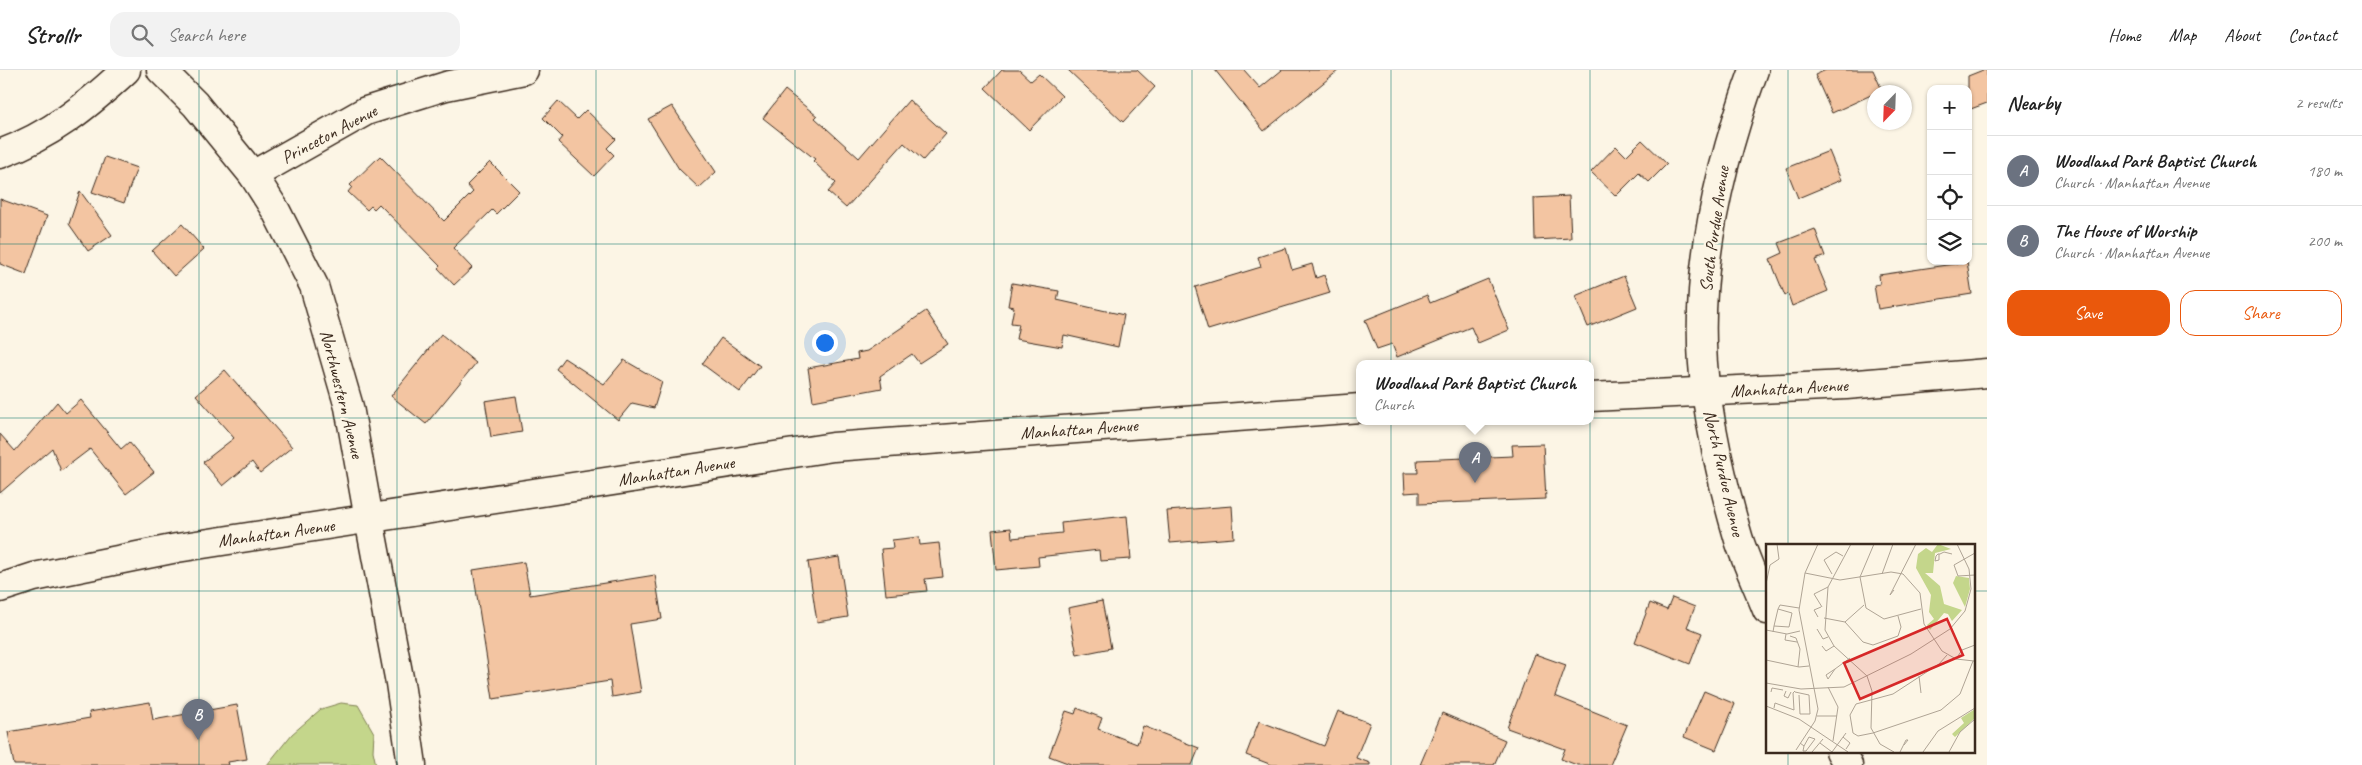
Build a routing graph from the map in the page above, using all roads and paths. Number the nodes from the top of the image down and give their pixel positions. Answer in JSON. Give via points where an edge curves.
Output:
{"nodes":[{"id":1,"x":126,"y":70,"type":"edge"},
{"id":2,"x":161,"y":70,"type":"edge"},
{"id":3,"x":524,"y":70,"type":"edge"},
{"id":4,"x":1754,"y":70,"type":"edge"},
{"id":5,"x":0,"y":154,"type":"edge"},
{"id":6,"x":253,"y":175,"type":"junction"},
{"id":7,"x":1987,"y":373,"type":"edge"},
{"id":8,"x":1706,"y":392,"type":"junction"},
{"id":9,"x":1594,"y":397,"type":"edge"},
{"id":10,"x":1356,"y":408,"type":"edge"},
{"id":11,"x":369,"y":519,"type":"junction"},
{"id":12,"x":0,"y":588,"type":"edge"},
{"id":13,"x":1766,"y":608,"type":"edge"},
{"id":14,"x":1841,"y":752,"type":"edge"},
{"id":15,"x":412,"y":765,"type":"edge"},
{"id":16,"x":1848,"y":765,"type":"edge"}],
"edges":[{"from":1,"to":5,"type":"street","via":[[58,126]]},
{"from":2,"to":6,"type":"street","name":"Northwestern Avenue","via":[[195,104]]},
{"from":3,"to":6,"type":"street","name":"Princeton Avenue","via":[[446,86],[366,111]]},
{"from":4,"to":8,"type":"street","name":"South Purdue Avenue","via":[[1736,117],[1722,169],[1706,262],[1702,327]]},
{"from":6,"to":11,"type":"street","name":"Northwestern Avenue","via":[[276,211],[314,286],[349,407]]},
{"from":7,"to":8,"type":"street","name":"Manhattan Avenue"},
{"from":8,"to":9,"type":"street","name":"Manhattan Avenue"},
{"from":8,"to":13,"type":"street","name":"North Purdue Avenue","via":[[1739,540]]},
{"from":10,"to":11,"type":"street","name":"Manhattan Avenue","via":[[833,447]]},
{"from":11,"to":12,"type":"street","name":"Manhattan Avenue","via":[[177,548],[34,577]]},
{"from":11,"to":15,"type":"street","name":"Northwestern Avenue"},
{"from":14,"to":16,"type":"street"}]}
